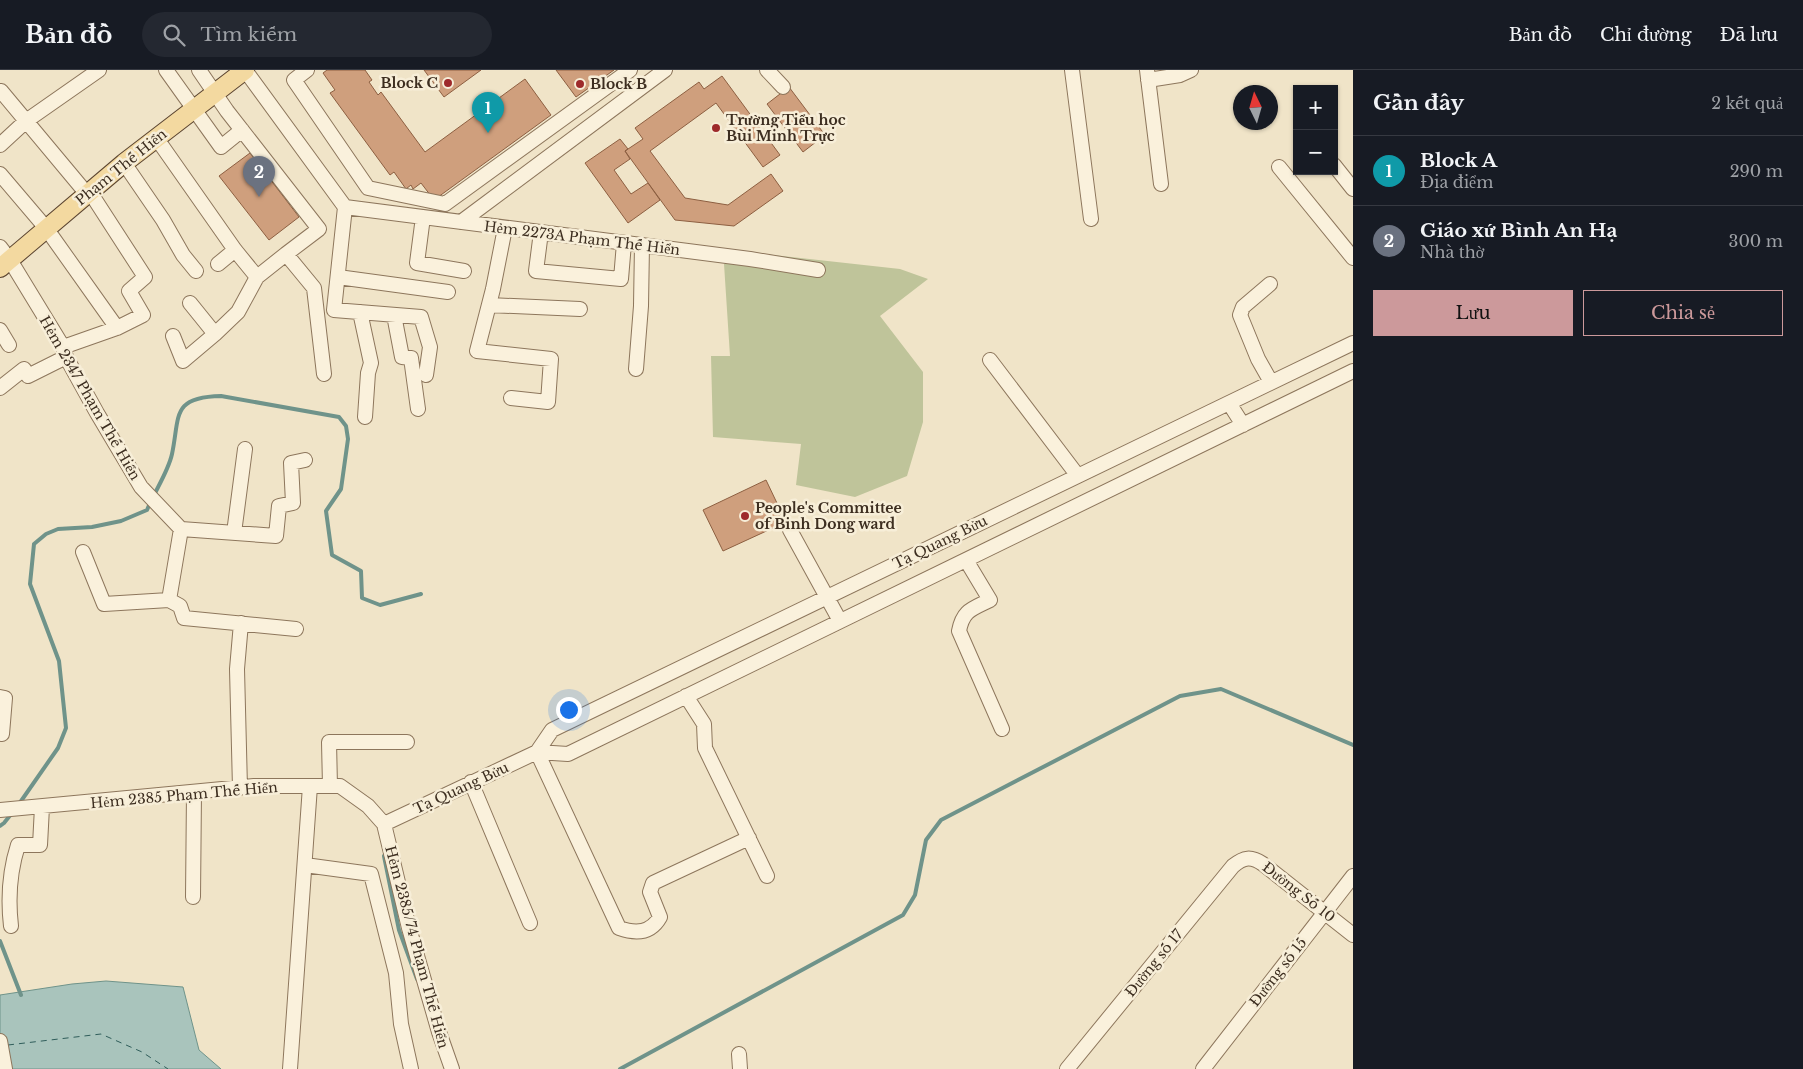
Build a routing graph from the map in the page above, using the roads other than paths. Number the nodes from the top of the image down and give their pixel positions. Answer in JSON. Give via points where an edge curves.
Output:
{"nodes":[{"id":1,"x":100,"y":70,"type":"edge"},
{"id":2,"x":166,"y":70,"type":"edge"},
{"id":3,"x":199,"y":70,"type":"edge"},
{"id":4,"x":245,"y":70,"type":"edge"},
{"id":5,"x":307,"y":70,"type":"edge"},
{"id":6,"x":630,"y":70,"type":"edge"},
{"id":7,"x":665,"y":70,"type":"edge"},
{"id":8,"x":767,"y":70,"type":"edge"},
{"id":9,"x":1072,"y":70,"type":"edge"},
{"id":10,"x":1191,"y":70,"type":"edge"},
{"id":11,"x":1147,"y":75,"type":"edge"},
{"id":12,"x":783,"y":87,"type":"dead end"},
{"id":13,"x":1,"y":91,"type":"edge"},
{"id":14,"x":214,"y":93,"type":"junction"},
{"id":15,"x":193,"y":109,"type":"junction"},
{"id":16,"x":26,"y":121,"type":"junction"},
{"id":17,"x":242,"y":130,"type":"junction"},
{"id":18,"x":155,"y":139,"type":"junction"},
{"id":19,"x":0,"y":145,"type":"edge"},
{"id":20,"x":124,"y":163,"type":"junction"},
{"id":21,"x":1279,"y":167,"type":"dead end"},
{"id":22,"x":1338,"y":170,"type":"edge"},
{"id":23,"x":0,"y":174,"type":"edge"},
{"id":24,"x":1160,"y":184,"type":"dead end"},
{"id":25,"x":1353,"y":189,"type":"edge"},
{"id":26,"x":88,"y":193,"type":"junction"},
{"id":27,"x":345,"y":207,"type":"junction"},
{"id":28,"x":423,"y":217,"type":"junction"},
{"id":29,"x":1091,"y":218,"type":"dead end"},
{"id":30,"x":461,"y":222,"type":"junction"},
{"id":31,"x":46,"y":228,"type":"junction"},
{"id":32,"x":505,"y":228,"type":"junction"},
{"id":33,"x":541,"y":232,"type":"junction"},
{"id":34,"x":624,"y":243,"type":"junction"},
{"id":35,"x":642,"y":245,"type":"junction"},
{"id":36,"x":235,"y":250,"type":"junction"},
{"id":37,"x":286,"y":254,"type":"junction"},
{"id":38,"x":3,"y":258,"type":"edge"},
{"id":39,"x":1353,"y":258,"type":"edge"},
{"id":40,"x":218,"y":264,"type":"dead end"},
{"id":41,"x":818,"y":270,"type":"dead end"},
{"id":42,"x":196,"y":271,"type":"dead end"},
{"id":43,"x":464,"y":271,"type":"dead end"},
{"id":44,"x":257,"y":277,"type":"junction"},
{"id":45,"x":338,"y":277,"type":"junction"},
{"id":46,"x":1270,"y":284,"type":"dead end"},
{"id":47,"x":448,"y":292,"type":"dead end"},
{"id":48,"x":190,"y":303,"type":"dead end"},
{"id":49,"x":489,"y":305,"type":"junction"},
{"id":50,"x":580,"y":309,"type":"dead end"},
{"id":51,"x":360,"y":312,"type":"junction"},
{"id":52,"x":394,"y":315,"type":"junction"},
{"id":53,"x":117,"y":328,"type":"junction"},
{"id":54,"x":0,"y":330,"type":"edge"},
{"id":55,"x":215,"y":334,"type":"junction"},
{"id":56,"x":173,"y":336,"type":"dead end"},
{"id":57,"x":1353,"y":343,"type":"edge"},
{"id":58,"x":9,"y":345,"type":"dead end"},
{"id":59,"x":64,"y":352,"type":"junction"},
{"id":60,"x":990,"y":360,"type":"dead end"},
{"id":61,"x":636,"y":369,"type":"dead end"},
{"id":62,"x":1353,"y":371,"type":"edge"},
{"id":63,"x":324,"y":374,"type":"dead end"},
{"id":64,"x":426,"y":375,"type":"dead end"},
{"id":65,"x":1271,"y":382,"type":"junction"},
{"id":66,"x":0,"y":388,"type":"edge"},
{"id":67,"x":511,"y":398,"type":"dead end"},
{"id":68,"x":1229,"y":403,"type":"junction"},
{"id":69,"x":418,"y":409,"type":"dead end"},
{"id":70,"x":365,"y":417,"type":"dead end"},
{"id":71,"x":1243,"y":425,"type":"junction"},
{"id":72,"x":245,"y":449,"type":"dead end"},
{"id":73,"x":305,"y":460,"type":"dead end"},
{"id":74,"x":1078,"y":476,"type":"junction"},
{"id":75,"x":180,"y":529,"type":"junction"},
{"id":76,"x":790,"y":530,"type":"dead end"},
{"id":77,"x":234,"y":533,"type":"junction"},
{"id":78,"x":83,"y":552,"type":"dead end"},
{"id":79,"x":966,"y":560,"type":"junction"},
{"id":80,"x":828,"y":596,"type":"junction"},
{"id":81,"x":169,"y":600,"type":"junction"},
{"id":82,"x":840,"y":621,"type":"junction"},
{"id":83,"x":241,"y":623,"type":"junction"},
{"id":84,"x":296,"y":629,"type":"dead end"},
{"id":85,"x":686,"y":696,"type":"junction"},
{"id":86,"x":0,"y":697,"type":"edge"},
{"id":87,"x":1002,"y":729,"type":"dead end"},
{"id":88,"x":2,"y":734,"type":"dead end"},
{"id":89,"x":407,"y":742,"type":"dead end"},
{"id":90,"x":538,"y":752,"type":"junction"},
{"id":91,"x":471,"y":782,"type":"junction"},
{"id":92,"x":310,"y":786,"type":"junction"},
{"id":93,"x":330,"y":786,"type":"junction"},
{"id":94,"x":240,"y":788,"type":"junction"},
{"id":95,"x":194,"y":792,"type":"junction"},
{"id":96,"x":36,"y":807,"type":"junction"},
{"id":97,"x":2,"y":810,"type":"edge"},
{"id":98,"x":384,"y":824,"type":"junction"},
{"id":99,"x":749,"y":838,"type":"junction"},
{"id":100,"x":1242,"y":859,"type":"joint"},
{"id":101,"x":304,"y":865,"type":"junction"},
{"id":102,"x":767,"y":876,"type":"dead end"},
{"id":103,"x":1353,"y":876,"type":"edge"},
{"id":104,"x":193,"y":897,"type":"dead end"},
{"id":105,"x":1324,"y":912,"type":"junction"},
{"id":106,"x":530,"y":923,"type":"dead end"},
{"id":107,"x":11,"y":926,"type":"dead end"},
{"id":108,"x":1353,"y":935,"type":"edge"},
{"id":109,"x":0,"y":1040,"type":"edge"},
{"id":110,"x":739,"y":1054,"type":"dead end"},
{"id":111,"x":1072,"y":1067,"type":"edge"},
{"id":112,"x":5,"y":1069,"type":"edge"},
{"id":113,"x":290,"y":1069,"type":"edge"},
{"id":114,"x":411,"y":1069,"type":"edge"},
{"id":115,"x":452,"y":1069,"type":"edge"},
{"id":116,"x":740,"y":1069,"type":"edge"},
{"id":117,"x":1202,"y":1069,"type":"edge"}],
"edges":[{"from":1,"to":16,"type":"street"},
{"from":2,"to":15,"type":"street"},
{"from":3,"to":14,"type":"street"},
{"from":4,"to":14,"type":"main road","name":"Phạm Thế Hiển"},
{"from":4,"to":27,"type":"street"},
{"from":5,"to":6,"type":"street","via":[[294,80],[368,188],[445,204]]},
{"from":7,"to":30,"type":"street"},
{"from":8,"to":12,"type":"street"},
{"from":9,"to":29,"type":"street"},
{"from":10,"to":11,"type":"street","via":[[1180,75]]},
{"from":11,"to":24,"type":"street"},
{"from":13,"to":16,"type":"street"},
{"from":14,"to":15,"type":"main road","name":"Phạm Thế Hiển"},
{"from":14,"to":17,"type":"street"},
{"from":15,"to":17,"type":"street","via":[[221,147]]},
{"from":15,"to":18,"type":"main road","name":"Phạm Thế Hiển"},
{"from":16,"to":19,"type":"street"},
{"from":16,"to":26,"type":"street"},
{"from":17,"to":37,"type":"street","via":[[319,229]]},
{"from":18,"to":20,"type":"main road","name":"Phạm Thế Hiển"},
{"from":18,"to":36,"type":"street"},
{"from":20,"to":26,"type":"main road","name":"Phạm Thế Hiển"},
{"from":20,"to":42,"type":"street"},
{"from":21,"to":39,"type":"street"},
{"from":22,"to":25,"type":"street"},
{"from":23,"to":31,"type":"street"},
{"from":26,"to":31,"type":"main road","name":"Phạm Thế Hiển"},
{"from":26,"to":53,"type":"street","via":[[145,277],[129,291],[143,315]]},
{"from":27,"to":28,"type":"street","name":"Hẻm 2273A Phạm Thế Hiển"},
{"from":27,"to":45,"type":"street"},
{"from":28,"to":30,"type":"street","name":"Hẻm 2273A Phạm Thế Hiển"},
{"from":28,"to":43,"type":"street","via":[[417,264]]},
{"from":30,"to":32,"type":"street","name":"Hẻm 2273A Phạm Thế Hiển"},
{"from":31,"to":38,"type":"main road","name":"Phạm Thế Hiển"},
{"from":31,"to":53,"type":"street"},
{"from":32,"to":33,"type":"street","name":"Hẻm 2273A Phạm Thế Hiển"},
{"from":32,"to":49,"type":"street"},
{"from":33,"to":34,"type":"street","name":"Hẻm 2273A Phạm Thế Hiển"},
{"from":33,"to":34,"type":"street","via":[[536,271],[621,279]]},
{"from":34,"to":35,"type":"street","name":"Hẻm 2273A Phạm Thế Hiển"},
{"from":35,"to":41,"type":"street","name":"Hẻm 2273A Phạm Thế Hiển"},
{"from":35,"to":61,"type":"street"},
{"from":36,"to":40,"type":"street"},
{"from":36,"to":44,"type":"street"},
{"from":37,"to":44,"type":"street"},
{"from":37,"to":63,"type":"street","via":[[314,288]]},
{"from":38,"to":59,"type":"street","name":"Hẻm 2347 Phạm Thế Hiển"},
{"from":44,"to":55,"type":"street","via":[[238,312]]},
{"from":45,"to":47,"type":"street"},
{"from":45,"to":51,"type":"street","via":[[334,310]]},
{"from":46,"to":65,"type":"street","via":[[1243,307],[1240,315],[1258,360]]},
{"from":48,"to":55,"type":"street"},
{"from":49,"to":50,"type":"street"},
{"from":49,"to":67,"type":"street","via":[[477,351],[551,359],[548,402]]},
{"from":51,"to":52,"type":"street"},
{"from":51,"to":70,"type":"street","via":[[372,364],[368,373]]},
{"from":52,"to":64,"type":"street","via":[[421,317],[430,347]]},
{"from":52,"to":69,"type":"street","via":[[402,357],[411,358]]},
{"from":53,"to":59,"type":"street"},
{"from":54,"to":58,"type":"street"},
{"from":55,"to":56,"type":"street","via":[[183,361]]},
{"from":57,"to":65,"type":"street","name":"Tạ Quang Bửu"},
{"from":59,"to":66,"type":"street","via":[[28,376],[24,369]]},
{"from":59,"to":75,"type":"street","name":"Hẻm 2347 Phạm Thế Hiển","via":[[141,486]]},
{"from":60,"to":74,"type":"street"},
{"from":62,"to":71,"type":"street","name":"Tạ Quang Bửu"},
{"from":65,"to":68,"type":"street","name":"Tạ Quang Bửu"},
{"from":68,"to":71,"type":"street"},
{"from":68,"to":74,"type":"street","name":"Tạ Quang Bửu"},
{"from":71,"to":79,"type":"street","name":"Tạ Quang Bửu"},
{"from":72,"to":77,"type":"street"},
{"from":73,"to":77,"type":"street","via":[[290,463],[293,503],[279,506],[276,536]]},
{"from":74,"to":80,"type":"street","name":"Tạ Quang Bửu"},
{"from":75,"to":77,"type":"street"},
{"from":75,"to":81,"type":"street"},
{"from":76,"to":80,"type":"street"},
{"from":78,"to":81,"type":"street","via":[[104,604]]},
{"from":79,"to":82,"type":"street","name":"Tạ Quang Bửu"},
{"from":79,"to":87,"type":"street","via":[[990,600],[963,616],[959,631]]},
{"from":80,"to":82,"type":"street"},
{"from":80,"to":90,"type":"street","name":"Tạ Quang Bửu","via":[[552,730]]},
{"from":81,"to":83,"type":"street","via":[[180,606],[184,618]]},
{"from":82,"to":85,"type":"street","name":"Tạ Quang Bửu"},
{"from":83,"to":84,"type":"street"},
{"from":83,"to":94,"type":"street","via":[[237,669]]},
{"from":85,"to":90,"type":"street","name":"Tạ Quang Bửu","via":[[568,754]]},
{"from":85,"to":99,"type":"street","via":[[704,724],[706,748]]},
{"from":86,"to":88,"type":"street","via":[[5,698]]},
{"from":89,"to":93,"type":"street","via":[[329,742]]},
{"from":90,"to":91,"type":"street","name":"Tạ Quang Bửu"},
{"from":90,"to":99,"type":"street","via":[[619,928],[643,931],[655,926],[660,917],[650,892],[653,883]]},
{"from":91,"to":98,"type":"street","name":"Tạ Quang Bửu"},
{"from":91,"to":106,"type":"street"},
{"from":92,"to":93,"type":"street","name":"Hẻm 2385 Phạm Thế Hiển"},
{"from":92,"to":94,"type":"street","name":"Hẻm 2385 Phạm Thế Hiển"},
{"from":92,"to":101,"type":"street"},
{"from":93,"to":98,"type":"street","name":"Hẻm 2385 Phạm Thế Hiển","via":[[340,786],[368,806]]},
{"from":94,"to":95,"type":"street","name":"Hẻm 2385 Phạm Thế Hiển"},
{"from":95,"to":96,"type":"street","name":"Hẻm 2385 Phạm Thế Hiển"},
{"from":95,"to":104,"type":"street"},
{"from":96,"to":97,"type":"street","name":"Hẻm 2385 Phạm Thế Hiển"},
{"from":96,"to":107,"type":"street","via":[[40,845],[18,845],[9,909]]},
{"from":98,"to":115,"type":"street","name":"Hẻm 2385/74 Phạm Thế Hiển","via":[[409,928]]},
{"from":99,"to":102,"type":"street"},
{"from":100,"to":105,"type":"street","name":"Đường Số 10","via":[[1254,858]]},
{"from":100,"to":111,"type":"street","name":"Đường số 17","via":[[1233,866]]},
{"from":101,"to":113,"type":"street"},
{"from":101,"to":114,"type":"street","via":[[371,874],[396,973]]},
{"from":103,"to":105,"type":"street","name":"Đường số 15"},
{"from":105,"to":108,"type":"street","name":"Đường Số 10"},
{"from":105,"to":117,"type":"street","name":"Đường số 15"},
{"from":109,"to":112,"type":"street"},
{"from":110,"to":116,"type":"street"}]}
